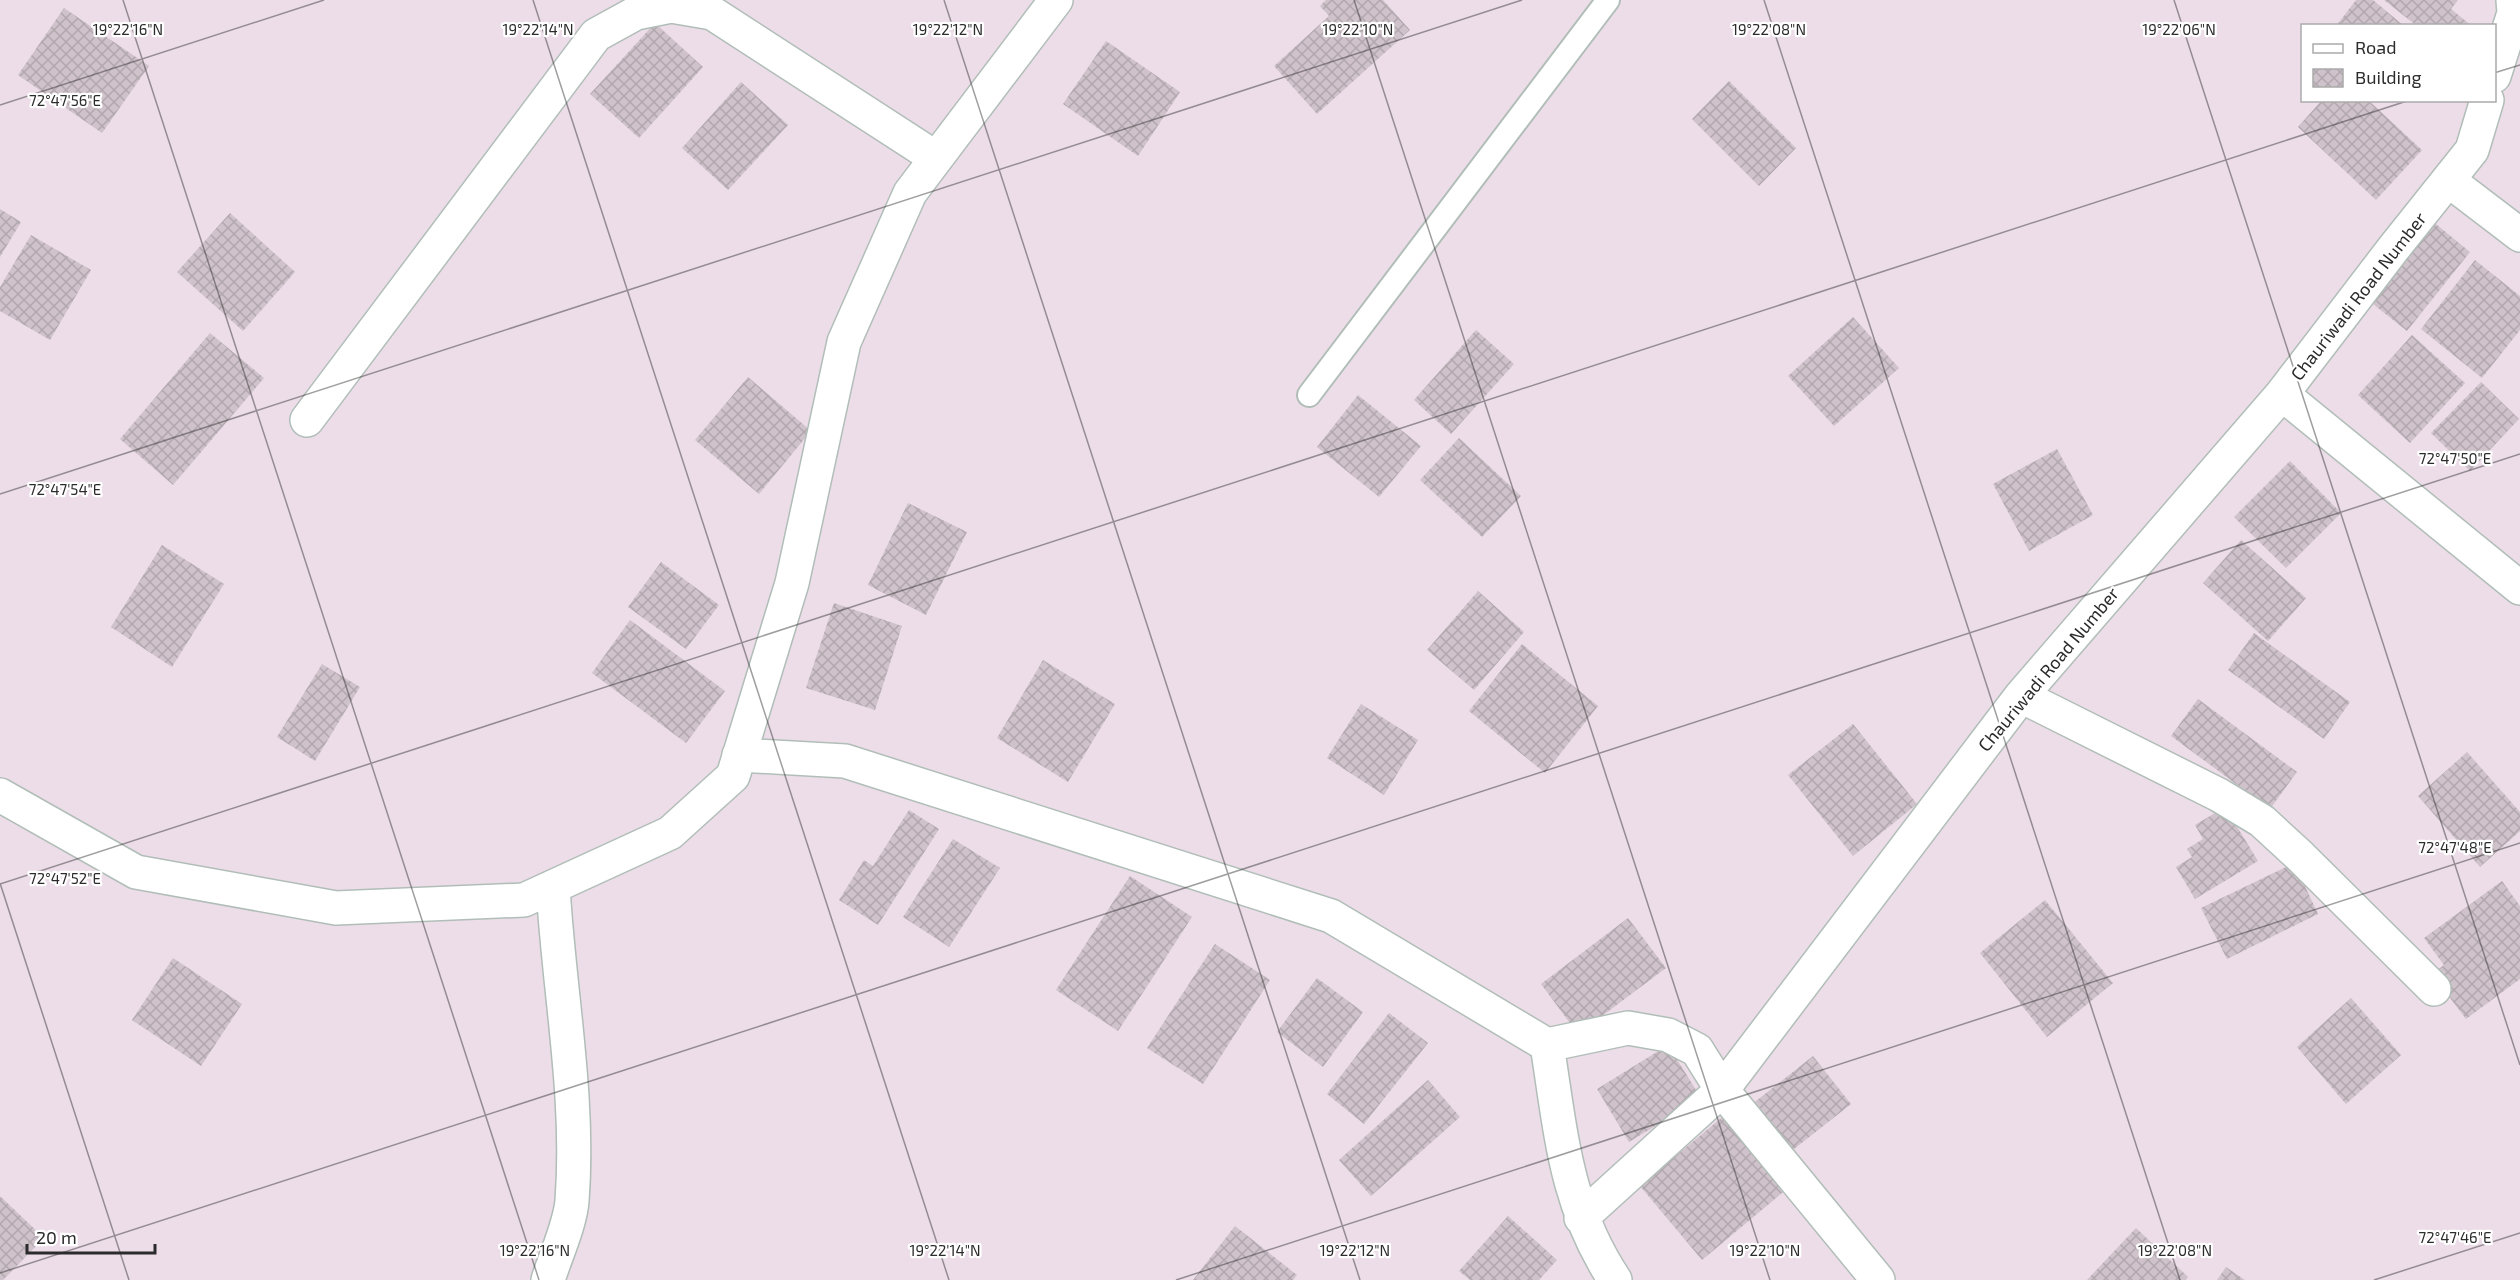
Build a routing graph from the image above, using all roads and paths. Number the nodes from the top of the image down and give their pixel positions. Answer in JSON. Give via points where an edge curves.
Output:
{"nodes":[{"id":1,"x":1056,"y":0,"type":"edge"},
{"id":2,"x":1608,"y":0,"type":"edge"},
{"id":3,"x":2513,"y":0,"type":"edge"},
{"id":4,"x":2496,"y":70,"type":"edge"},
{"id":5,"x":2486,"y":102,"type":"edge"},
{"id":6,"x":936,"y":158,"type":"junction"},
{"id":7,"x":2448,"y":180,"type":"junction"},
{"id":8,"x":2520,"y":235,"type":"edge"},
{"id":9,"x":1309,"y":394,"type":"dead end"},
{"id":10,"x":2282,"y":394,"type":"junction"},
{"id":11,"x":306,"y":420,"type":"dead end"},
{"id":12,"x":2520,"y":588,"type":"edge"},
{"id":13,"x":2021,"y":696,"type":"junction"},
{"id":14,"x":740,"y":755,"type":"junction"},
{"id":15,"x":0,"y":795,"type":"edge"},
{"id":16,"x":553,"y":887,"type":"junction"},
{"id":17,"x":2434,"y":989,"type":"dead end"},
{"id":18,"x":1547,"y":1045,"type":"junction"},
{"id":19,"x":1722,"y":1090,"type":"junction"},
{"id":20,"x":1581,"y":1218,"type":"junction"},
{"id":21,"x":548,"y":1280,"type":"edge"},
{"id":22,"x":1616,"y":1280,"type":"edge"},
{"id":23,"x":1878,"y":1280,"type":"edge"}],
"edges":[{"from":1,"to":6,"type":"street"},
{"from":2,"to":9,"type":"lane"},
{"from":3,"to":4,"type":"street","via":[[2514,13]]},
{"from":5,"to":7,"type":"street","name":"Chauriwadi Road Number","via":[[2472,150]]},
{"from":6,"to":11,"type":"street","via":[[712,13],[671,6],[636,13],[596,35]]},
{"from":6,"to":14,"type":"street","via":[[910,193],[844,342],[792,584]]},
{"from":7,"to":8,"type":"street"},
{"from":7,"to":10,"type":"street","name":"Chauriwadi Road Number"},
{"from":10,"to":12,"type":"street"},
{"from":10,"to":13,"type":"street","name":"Chauriwadi Road Number"},
{"from":13,"to":17,"type":"street","via":[[2219,795],[2262,821]]},
{"from":13,"to":19,"type":"street","name":"Chauriwadi Road Number"},
{"from":14,"to":16,"type":"street","via":[[733,776],[670,833]]},
{"from":14,"to":18,"type":"street","via":[[845,761],[1331,916]]},
{"from":15,"to":16,"type":"street","via":[[136,872],[336,908],[524,900]]},
{"from":16,"to":21,"type":"street","via":[[572,1068],[572,1204]]},
{"from":18,"to":19,"type":"street","via":[[1628,1028],[1668,1035],[1697,1050]]},
{"from":18,"to":20,"type":"street","via":[[1567,1168]]},
{"from":19,"to":20,"type":"street","name":"Chauriwadi Road Number"},
{"from":19,"to":23,"type":"street"},
{"from":20,"to":22,"type":"street","via":[[1596,1251]]}]}
